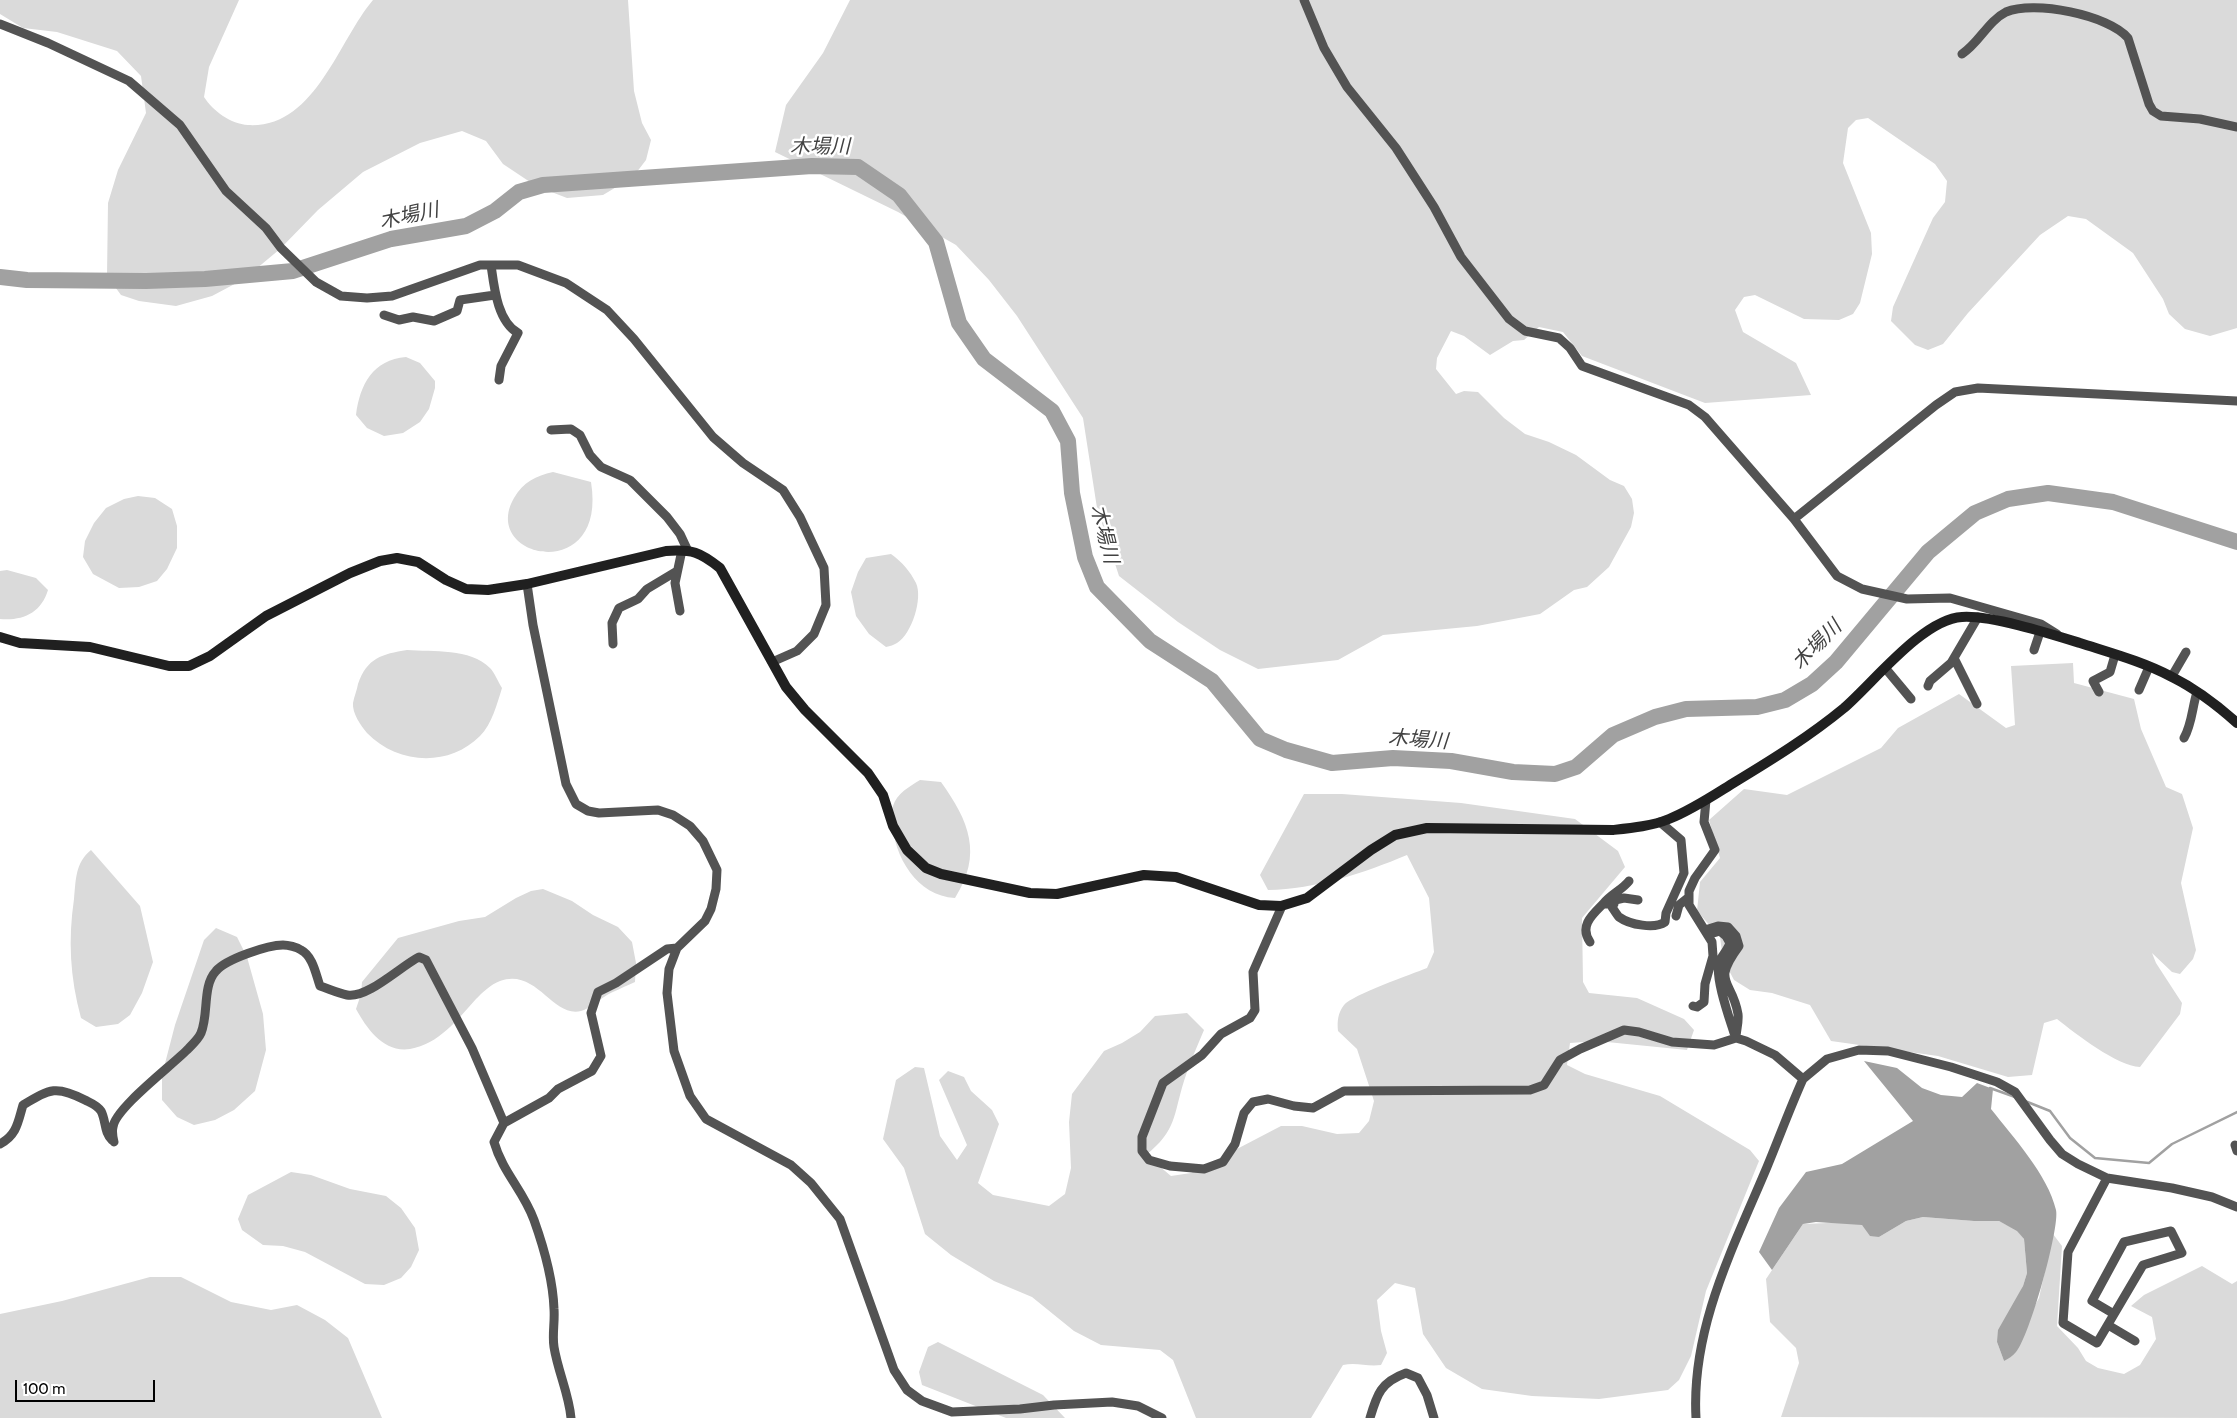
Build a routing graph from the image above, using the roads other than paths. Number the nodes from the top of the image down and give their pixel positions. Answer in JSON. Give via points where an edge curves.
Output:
{"nodes":[{"id":1,"x":1304,"y":0,"type":"edge"},
{"id":2,"x":0,"y":24,"type":"edge"},
{"id":3,"x":1962,"y":54,"type":"dead end"},
{"id":4,"x":2237,"y":127,"type":"edge"},
{"id":5,"x":491,"y":265,"type":"junction"},
{"id":6,"x":495,"y":295,"type":"junction"},
{"id":7,"x":384,"y":315,"type":"dead end"},
{"id":8,"x":499,"y":380,"type":"dead end"},
{"id":9,"x":2237,"y":401,"type":"edge"},
{"id":10,"x":552,"y":430,"type":"dead end"},
{"id":11,"x":1794,"y":519,"type":"junction"},
{"id":12,"x":684,"y":549,"type":"junction"},
{"id":13,"x":677,"y":571,"type":"junction"},
{"id":14,"x":527,"y":584,"type":"junction"},
{"id":15,"x":680,"y":611,"type":"dead end"},
{"id":16,"x":1978,"y":618,"type":"junction"},
{"id":17,"x":2040,"y":632,"type":"junction"},
{"id":18,"x":0,"y":637,"type":"edge"},
{"id":19,"x":2061,"y":637,"type":"junction"},
{"id":20,"x":613,"y":644,"type":"dead end"},
{"id":21,"x":2034,"y":650,"type":"dead end"},
{"id":22,"x":2186,"y":652,"type":"dead end"},
{"id":23,"x":2115,"y":655,"type":"junction"},
{"id":24,"x":1954,"y":658,"type":"junction"},
{"id":25,"x":772,"y":662,"type":"junction"},
{"id":26,"x":2149,"y":667,"type":"junction"},
{"id":27,"x":1886,"y":669,"type":"junction"},
{"id":28,"x":2172,"y":676,"type":"junction"},
{"id":29,"x":1928,"y":686,"type":"dead end"},
{"id":30,"x":2139,"y":690,"type":"dead end"},
{"id":31,"x":2099,"y":692,"type":"dead end"},
{"id":32,"x":2198,"y":692,"type":"junction"},
{"id":33,"x":1911,"y":699,"type":"dead end"},
{"id":34,"x":1977,"y":704,"type":"dead end"},
{"id":35,"x":2237,"y":723,"type":"edge"},
{"id":36,"x":2184,"y":738,"type":"dead end"},
{"id":37,"x":1706,"y":800,"type":"junction"},
{"id":38,"x":1660,"y":822,"type":"junction"},
{"id":39,"x":1629,"y":881,"type":"dead end"},
{"id":40,"x":1677,"y":888,"type":"junction"},
{"id":41,"x":1689,"y":894,"type":"junction"},
{"id":42,"x":1638,"y":900,"type":"dead end"},
{"id":43,"x":1603,"y":904,"type":"junction"},
{"id":44,"x":1614,"y":904,"type":"junction"},
{"id":45,"x":1282,"y":906,"type":"junction"},
{"id":46,"x":1676,"y":916,"type":"dead end"},
{"id":47,"x":1706,"y":933,"type":"junction"},
{"id":48,"x":1590,"y":942,"type":"dead end"},
{"id":49,"x":677,"y":948,"type":"junction"},
{"id":50,"x":1693,"y":1006,"type":"dead end"},
{"id":51,"x":1736,"y":1038,"type":"junction"},
{"id":52,"x":1803,"y":1079,"type":"junction"},
{"id":53,"x":504,"y":1123,"type":"junction"},
{"id":54,"x":0,"y":1144,"type":"edge"},
{"id":55,"x":2107,"y":1178,"type":"junction"},
{"id":56,"x":2237,"y":1206,"type":"edge"},
{"id":57,"x":2114,"y":1314,"type":"junction"},
{"id":58,"x":2108,"y":1325,"type":"junction"},
{"id":59,"x":2135,"y":1341,"type":"dead end"},
{"id":60,"x":571,"y":1418,"type":"edge"},
{"id":61,"x":1162,"y":1418,"type":"edge"},
{"id":62,"x":1370,"y":1418,"type":"edge"},
{"id":63,"x":1434,"y":1418,"type":"edge"},
{"id":64,"x":1696,"y":1418,"type":"edge"}],
"edges":[{"from":1,"to":11,"type":"street","via":[[1324,48],[1347,87],[1396,148],[1461,257],[1509,319],[1524,331],[1559,338],[1582,366],[1689,405],[1705,417]]},
{"from":2,"to":5,"type":"street","via":[[129,80],[180,125],[226,191],[266,228],[281,248],[316,282],[341,296],[392,296],[480,265]]},
{"from":3,"to":4,"type":"street","via":[[2006,12],[2027,6],[2108,22],[2128,38],[2153,111],[2161,116],[2200,119]]},
{"from":5,"to":6,"type":"street"},
{"from":5,"to":25,"type":"street","via":[[518,265],[566,283],[607,310],[713,437],[743,463],[783,490],[824,568],[826,605],[814,634],[797,650]]},
{"from":6,"to":7,"type":"street","via":[[460,300],[456,311],[434,321],[412,317],[400,320]]},
{"from":6,"to":8,"type":"street","via":[[511,329],[518,333],[501,366]]},
{"from":9,"to":11,"type":"street","via":[[1978,388],[1954,392]]},
{"from":10,"to":12,"type":"street","via":[[572,429],[580,435],[600,467],[630,480],[667,517],[680,534]]},
{"from":11,"to":19,"type":"street","via":[[1837,576],[1862,588],[1907,599],[1950,598],[2042,624]]},
{"from":12,"to":13,"type":"street"},
{"from":12,"to":14,"type":"street"},
{"from":12,"to":25,"type":"street","via":[[703,554],[720,568]]},
{"from":13,"to":15,"type":"street","via":[[675,582]]},
{"from":13,"to":20,"type":"street","via":[[647,589],[638,599],[619,608],[612,623]]},
{"from":14,"to":18,"type":"street","via":[[488,590],[466,589],[418,562],[398,558],[380,561],[266,616],[210,656],[189,666],[169,666],[90,647],[20,644]]},
{"from":14,"to":49,"type":"street","via":[[566,784],[576,804],[599,813],[658,810],[673,815],[690,826],[717,870],[716,888],[705,921]]},
{"from":16,"to":17,"type":"street"},
{"from":16,"to":24,"type":"street"},
{"from":16,"to":27,"type":"street","via":[[1962,617],[1941,622],[1923,634]]},
{"from":17,"to":19,"type":"street"},
{"from":17,"to":21,"type":"street"},
{"from":19,"to":23,"type":"street"},
{"from":22,"to":28,"type":"street"},
{"from":23,"to":26,"type":"street"},
{"from":23,"to":31,"type":"street","via":[[2110,672],[2093,681]]},
{"from":24,"to":29,"type":"street"},
{"from":24,"to":34,"type":"street"},
{"from":25,"to":45,"type":"street","via":[[786,687],[805,710],[868,773],[884,796],[893,826],[907,850],[926,868],[1030,893],[1057,894],[1144,875],[1176,877],[1259,905]]},
{"from":26,"to":28,"type":"street"},
{"from":26,"to":30,"type":"street"},
{"from":27,"to":33,"type":"street"},
{"from":27,"to":37,"type":"street","via":[[1799,743]]},
{"from":28,"to":32,"type":"street"},
{"from":32,"to":35,"type":"street"},
{"from":32,"to":36,"type":"street"},
{"from":37,"to":38,"type":"street"},
{"from":37,"to":41,"type":"street","via":[[1704,822],[1715,850],[1695,878]]},
{"from":38,"to":40,"type":"street","via":[[1681,840],[1684,873]]},
{"from":38,"to":45,"type":"street","via":[[1613,830],[1427,828],[1395,835],[1307,898]]},
{"from":39,"to":43,"type":"street"},
{"from":40,"to":41,"type":"street"},
{"from":40,"to":44,"type":"street","via":[[1665,922],[1660,926],[1630,922],[1619,916],[1612,907]]},
{"from":41,"to":46,"type":"street","via":[[1679,905]]},
{"from":41,"to":47,"type":"street","via":[[1688,905]]},
{"from":42,"to":44,"type":"street","via":[[1624,898],[1615,900]]},
{"from":43,"to":44,"type":"street"},
{"from":43,"to":48,"type":"street","via":[[1586,925],[1585,935]]},
{"from":45,"to":51,"type":"street","via":[[1253,972],[1255,1010],[1250,1018],[1221,1034],[1202,1055],[1163,1083],[1142,1137],[1142,1151],[1149,1160],[1170,1166],[1204,1169],[1223,1162],[1234,1144],[1244,1113],[1254,1102],[1268,1099],[1313,1108],[1344,1091],[1530,1090],[1544,1085],[1560,1060],[1624,1030],[1672,1042],[1714,1045]]},
{"from":47,"to":50,"type":"street","via":[[1712,942],[1713,956],[1704,1002]]},
{"from":47,"to":51,"type":"street","via":[[1718,926],[1728,927],[1739,946],[1724,972],[1738,1016]]},
{"from":49,"to":53,"type":"street","via":[[667,949],[598,992],[591,1013],[601,1056],[592,1071]]},
{"from":49,"to":61,"type":"street","via":[[668,969],[668,993],[674,1051],[690,1096],[706,1119],[791,1165],[811,1183],[840,1219],[894,1370],[907,1390],[922,1401],[952,1412],[1112,1402],[1138,1406]]},
{"from":51,"to":52,"type":"street","via":[[1775,1055]]},
{"from":52,"to":55,"type":"street","via":[[1827,1059],[1859,1050],[1888,1051],[1951,1066],[1998,1082],[2015,1092],[2062,1154]]},
{"from":52,"to":64,"type":"street","via":[[1752,1198],[1712,1304],[1700,1349]]},
{"from":53,"to":54,"type":"street","via":[[472,1048],[426,960],[419,957],[369,990],[349,996],[320,986],[313,965],[302,950],[283,945],[227,962],[215,971],[209,986],[201,1035],[129,1104],[112,1126],[114,1142],[108,1137],[102,1112],[96,1105],[59,1089],[41,1094],[23,1105],[11,1138]]},
{"from":53,"to":60,"type":"street","via":[[494,1142],[504,1169],[522,1194],[534,1219],[547,1260],[554,1309],[553,1345]]},
{"from":55,"to":56,"type":"street","via":[[2172,1188]]},
{"from":55,"to":58,"type":"street","via":[[2068,1252],[2063,1323],[2097,1343]]},
{"from":57,"to":57,"type":"street","via":[[2143,1265],[2182,1253],[2171,1231],[2124,1242],[2092,1301]]},
{"from":57,"to":58,"type":"street"},
{"from":58,"to":59,"type":"street"},
{"from":62,"to":63,"type":"street","via":[[1375,1401],[1387,1382],[1406,1373],[1418,1378]]}]}
